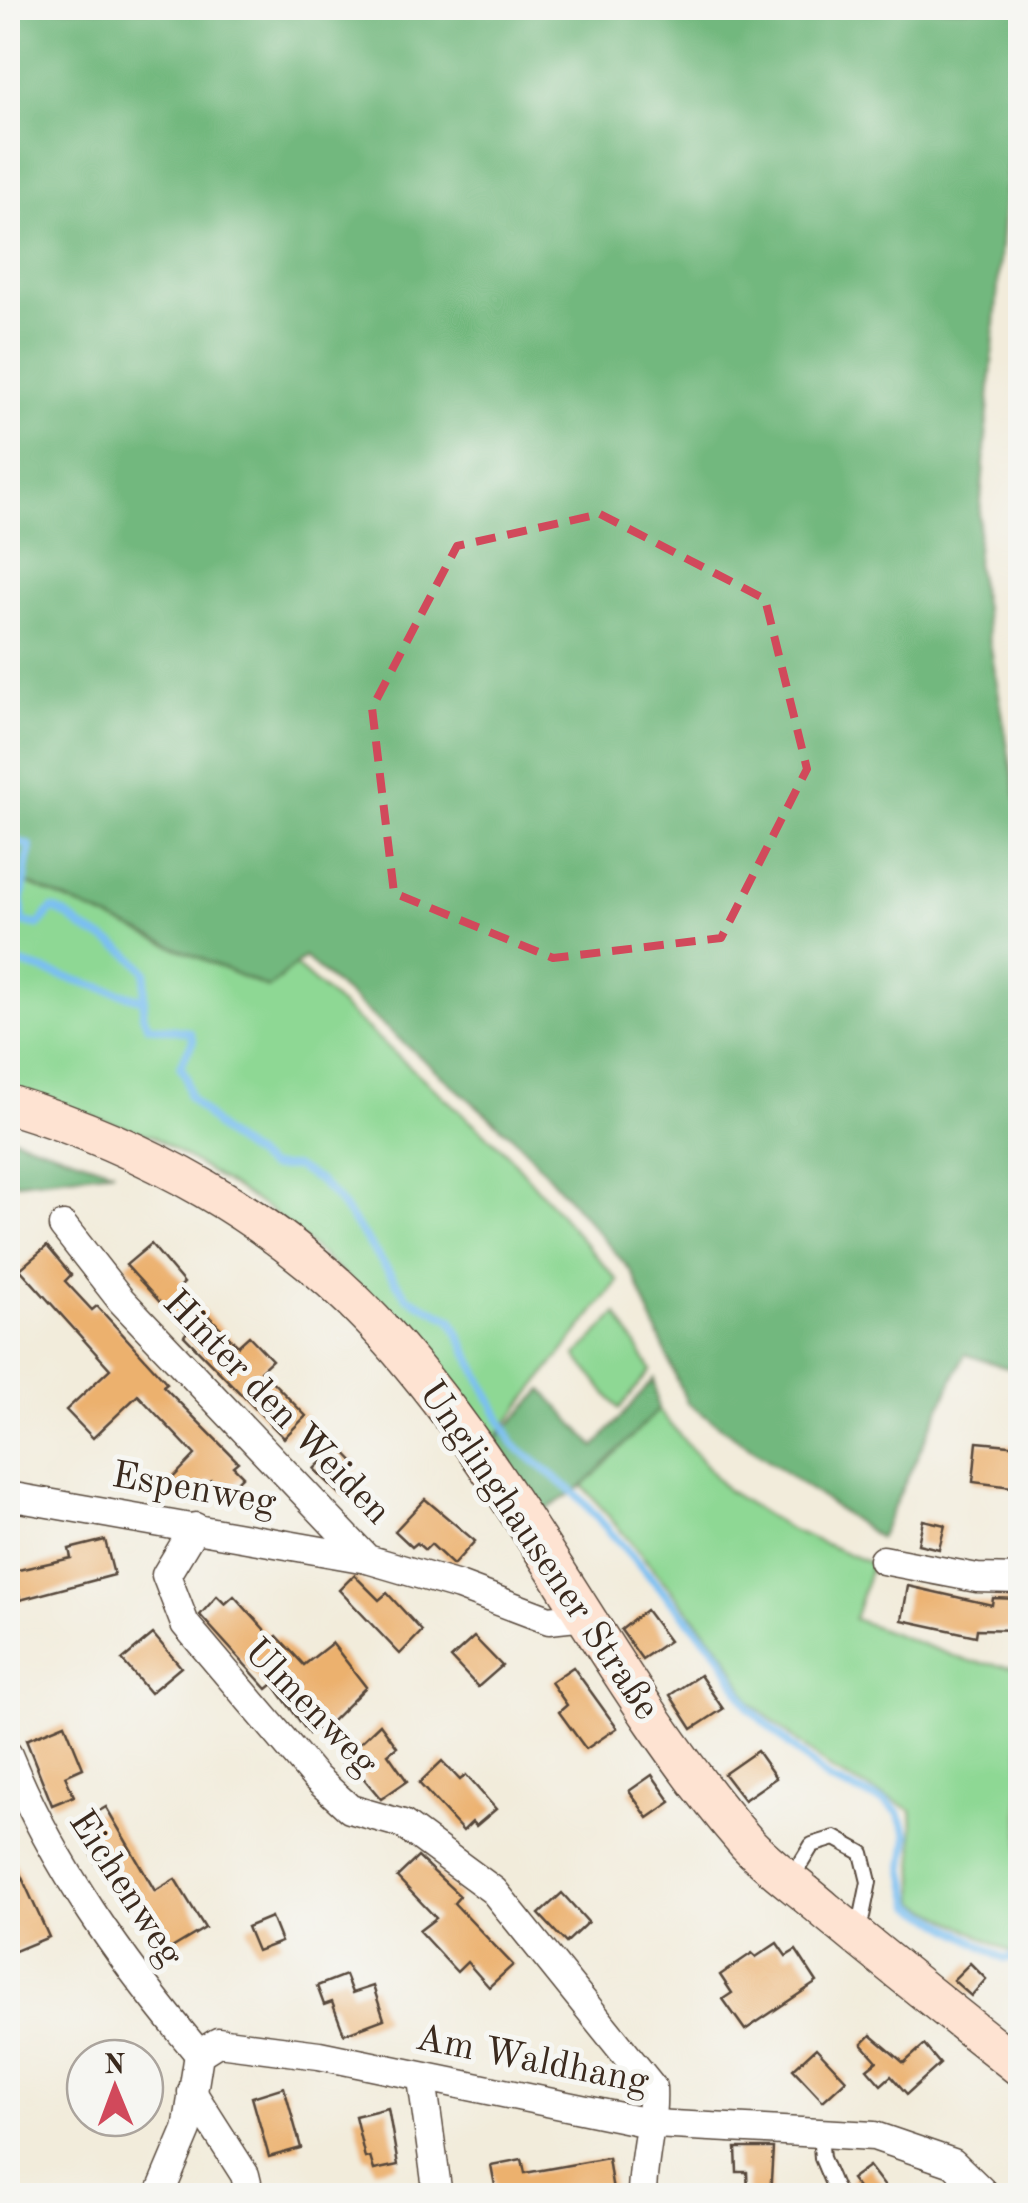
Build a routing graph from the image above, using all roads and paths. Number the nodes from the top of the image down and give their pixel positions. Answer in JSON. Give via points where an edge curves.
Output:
{"nodes":[{"id":1,"x":8,"y":1104,"type":"edge"},
{"id":2,"x":63,"y":1226,"type":"dead end"},
{"id":3,"x":8,"y":1496,"type":"edge"},
{"id":4,"x":195,"y":1527,"type":"junction"},
{"id":5,"x":368,"y":1559,"type":"junction"},
{"id":6,"x":883,"y":1560,"type":"dead end"},
{"id":7,"x":1020,"y":1579,"type":"edge"},
{"id":8,"x":586,"y":1616,"type":"junction"},
{"id":9,"x":8,"y":1754,"type":"edge"},
{"id":10,"x":789,"y":1882,"type":"junction"},
{"id":11,"x":858,"y":1937,"type":"junction"},
{"id":12,"x":199,"y":2054,"type":"junction"},
{"id":13,"x":1020,"y":2066,"type":"edge"},
{"id":14,"x":422,"y":2079,"type":"junction"},
{"id":15,"x":192,"y":2092,"type":"junction"},
{"id":16,"x":654,"y":2124,"type":"junction"},
{"id":17,"x":820,"y":2133,"type":"junction"},
{"id":18,"x":159,"y":2196,"type":"edge"},
{"id":19,"x":250,"y":2196,"type":"edge"},
{"id":20,"x":438,"y":2196,"type":"edge"},
{"id":21,"x":642,"y":2196,"type":"edge"},
{"id":22,"x":838,"y":2196,"type":"edge"},
{"id":23,"x":987,"y":2196,"type":"edge"}],
"edges":[{"from":1,"to":8,"type":"main road","name":"Unglinghausener Straße","via":[[188,1177],[327,1278],[374,1322],[442,1408]]},
{"from":2,"to":5,"type":"street","name":"Hinter den Weiden","via":[[120,1300]]},
{"from":3,"to":4,"type":"street","name":"Espenweg"},
{"from":4,"to":5,"type":"street","name":"Espenweg"},
{"from":4,"to":16,"type":"street","name":"Ulmenweg","via":[[166,1575],[180,1614],[217,1666],[350,1808],[403,1824],[494,1891],[652,2086]]},
{"from":5,"to":8,"type":"street","name":"Hinter den Weiden","via":[[550,1620]]},
{"from":6,"to":7,"type":"street"},
{"from":8,"to":10,"type":"main road","name":"Unglinghausener Straße","via":[[677,1756],[748,1844]]},
{"from":9,"to":12,"type":"street","name":"Eichenweg","via":[[67,1876]]},
{"from":10,"to":11,"type":"main road","name":"Unglinghausener Straße"},
{"from":10,"to":11,"type":"lane","via":[[812,1845],[836,1838],[862,1852],[869,1882]]},
{"from":11,"to":13,"type":"main road","name":"Unglinghausener Straße"},
{"from":12,"to":14,"type":"street","name":"Am Waldhang","via":[[218,2042],[319,2055]]},
{"from":12,"to":15,"type":"street"},
{"from":14,"to":16,"type":"street","name":"Am Waldhang"},
{"from":14,"to":20,"type":"street"},
{"from":15,"to":18,"type":"street","via":[[187,2130]]},
{"from":15,"to":19,"type":"street","via":[[245,2175]]},
{"from":16,"to":17,"type":"street","name":"Am Waldhang"},
{"from":16,"to":21,"type":"street","via":[[642,2155]]},
{"from":17,"to":22,"type":"lane"},
{"from":17,"to":23,"type":"street","name":"Am Waldhang","via":[[874,2136],[953,2163]]}]}
